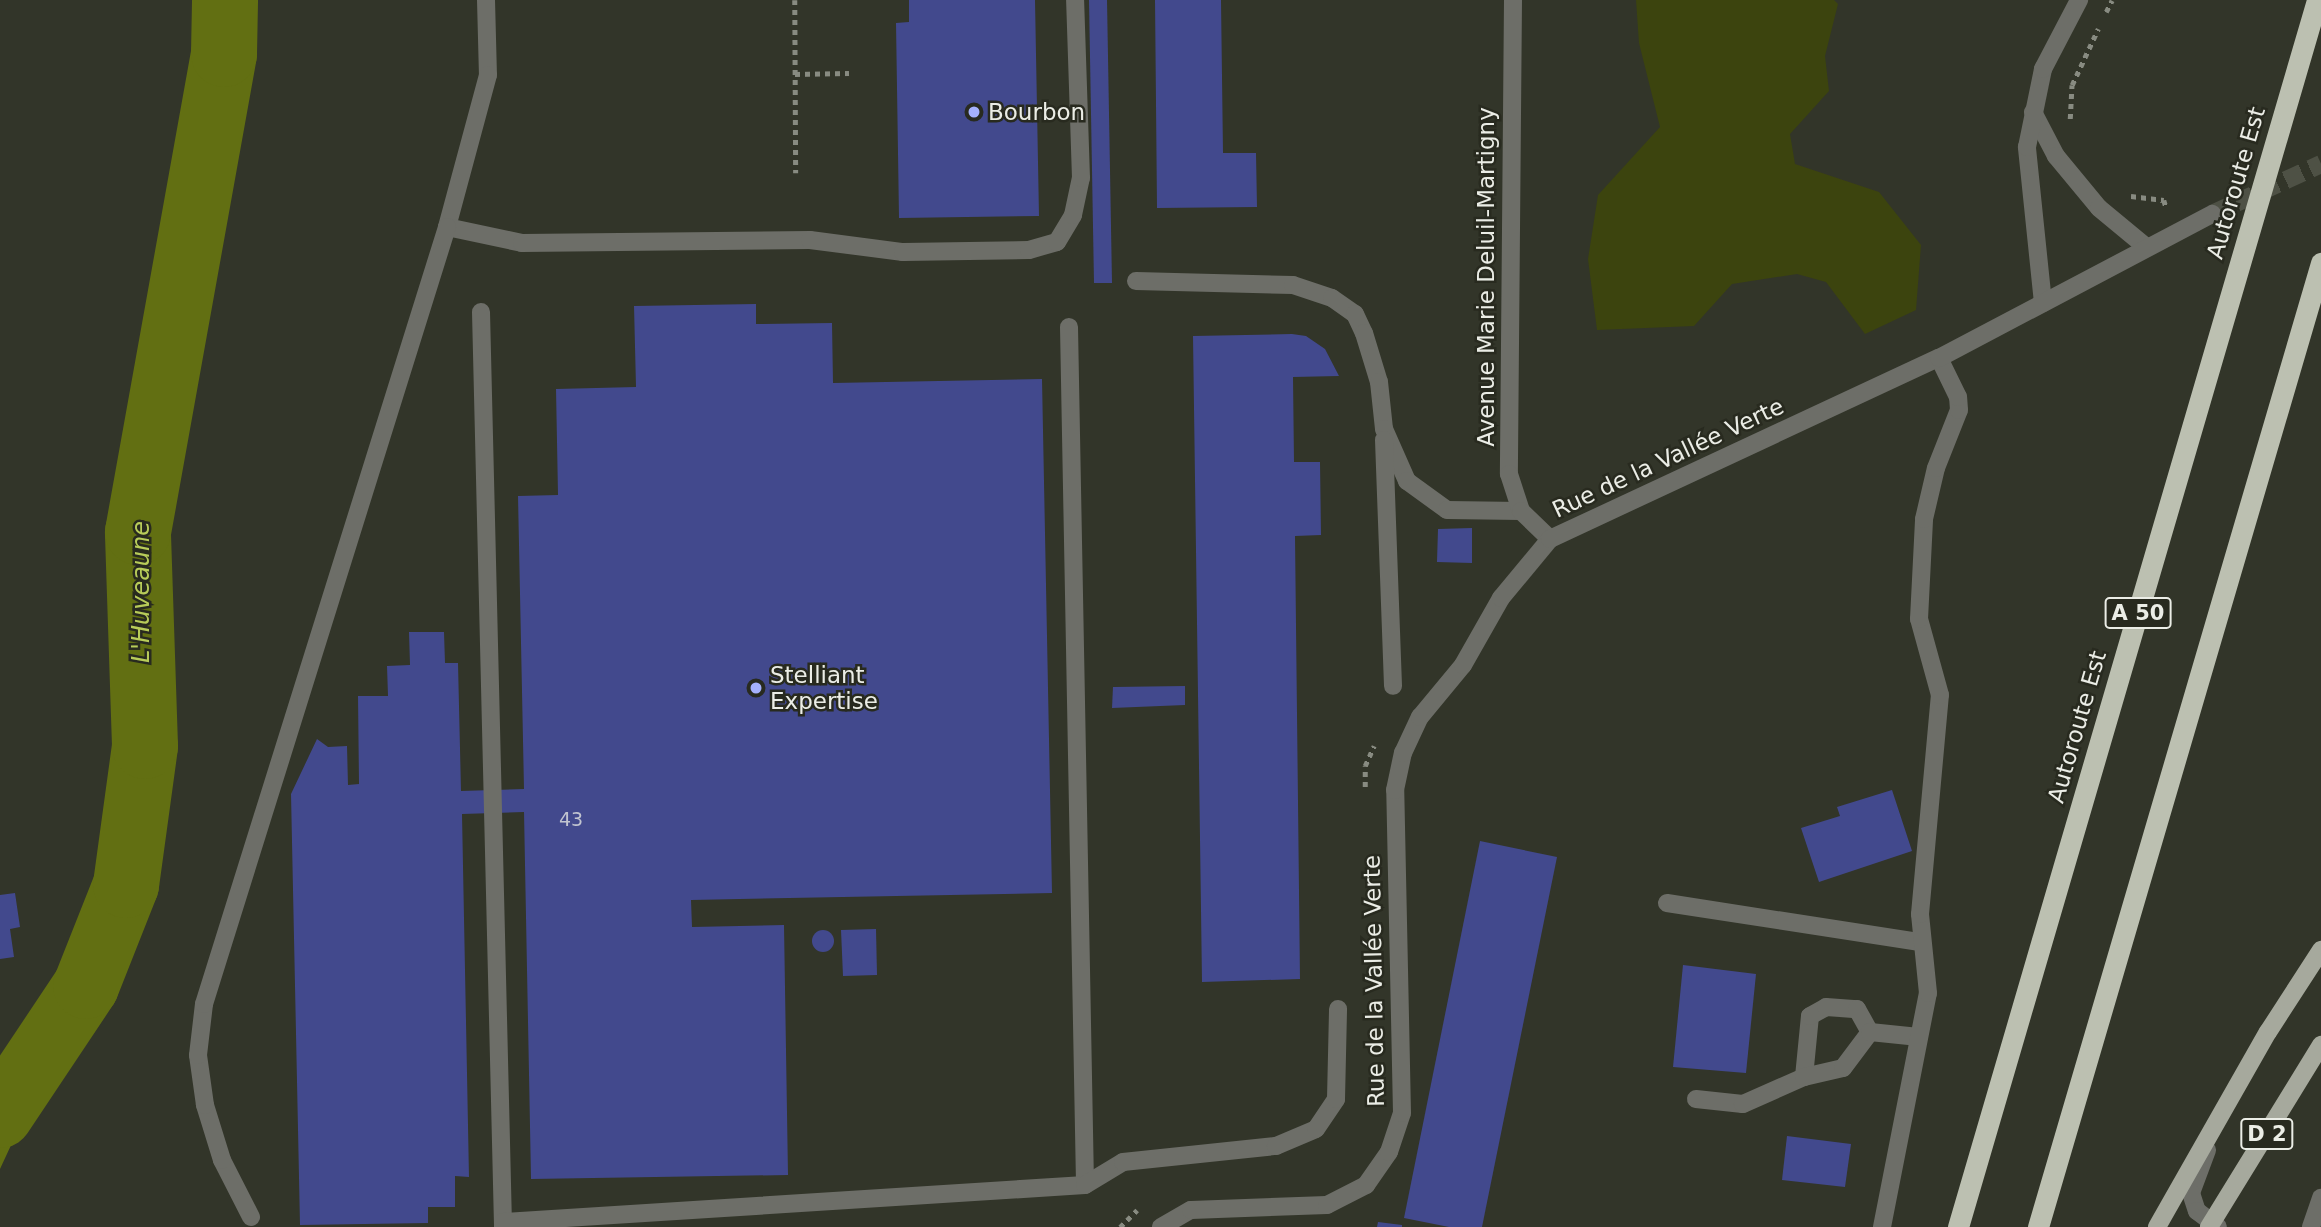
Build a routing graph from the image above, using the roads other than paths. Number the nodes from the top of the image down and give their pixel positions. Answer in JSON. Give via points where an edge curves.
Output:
{"nodes":[{"id":1,"x":486,"y":0,"type":"edge"},
{"id":2,"x":1075,"y":0,"type":"edge"},
{"id":3,"x":1513,"y":0,"type":"edge"},
{"id":4,"x":2078,"y":0,"type":"edge"},
{"id":5,"x":2317,"y":0,"type":"edge"},
{"id":6,"x":2033,"y":112,"type":"junction"},
{"id":7,"x":2212,"y":214,"type":"tunnel mouth"},
{"id":8,"x":447,"y":227,"type":"junction"},
{"id":9,"x":2145,"y":246,"type":"junction"},
{"id":10,"x":2321,"y":263,"type":"edge"},
{"id":11,"x":1136,"y":281,"type":"dead end"},
{"id":12,"x":2043,"y":303,"type":"junction"},
{"id":13,"x":481,"y":312,"type":"dead end"},
{"id":14,"x":1069,"y":327,"type":"dead end"},
{"id":15,"x":1939,"y":358,"type":"junction"},
{"id":16,"x":1384,"y":429,"type":"junction"},
{"id":17,"x":1521,"y":511,"type":"junction"},
{"id":18,"x":1550,"y":539,"type":"junction"},
{"id":19,"x":1393,"y":686,"type":"dead end"},
{"id":20,"x":1667,"y":903,"type":"dead end"},
{"id":21,"x":1920,"y":942,"type":"junction"},
{"id":22,"x":2321,"y":950,"type":"edge"},
{"id":23,"x":1338,"y":1009,"type":"dead end"},
{"id":24,"x":1870,"y":1032,"type":"junction"},
{"id":25,"x":1919,"y":1037,"type":"junction"},
{"id":26,"x":2321,"y":1045,"type":"edge"},
{"id":27,"x":1804,"y":1077,"type":"junction"},
{"id":28,"x":1696,"y":1099,"type":"dead end"},
{"id":29,"x":2215,"y":1127,"type":"junction"},
{"id":30,"x":1085,"y":1185,"type":"junction"},
{"id":31,"x":2321,"y":1198,"type":"edge"},
{"id":32,"x":254,"y":1222,"type":"edge"},
{"id":33,"x":503,"y":1224,"type":"edge"},
{"id":34,"x":548,"y":1224,"type":"edge"},
{"id":35,"x":2213,"y":1225,"type":"edge"},
{"id":36,"x":1161,"y":1227,"type":"edge"},
{"id":37,"x":1882,"y":1227,"type":"edge"},
{"id":38,"x":1958,"y":1227,"type":"edge"},
{"id":39,"x":2038,"y":1227,"type":"edge"},
{"id":40,"x":2157,"y":1227,"type":"edge"},
{"id":41,"x":2311,"y":1227,"type":"edge"}],
"edges":[{"from":1,"to":8,"type":"street","via":[[488,75]]},
{"from":2,"to":8,"type":"street","via":[[1082,178],[1073,215],[1056,242],[1029,250],[903,252],[810,240],[522,243]]},
{"from":3,"to":17,"type":"street","name":"Avenue Marie Deluil-Martigny","via":[[1509,474]]},
{"from":4,"to":6,"type":"street","via":[[2043,69]]},
{"from":5,"to":38,"type":"highway","name":"Autoroute Est","number":"A 50"},
{"from":6,"to":9,"type":"street","via":[[2056,156],[2099,208]]},
{"from":6,"to":12,"type":"street","via":[[2027,146]]},
{"from":7,"to":9,"type":"street","name":"Rue de la Vallée Verte"},
{"from":8,"to":32,"type":"street","via":[[204,1004],[198,1055],[205,1105],[222,1160]]},
{"from":9,"to":12,"type":"street","name":"Rue de la Vallée Verte"},
{"from":10,"to":39,"type":"highway"},
{"from":11,"to":16,"type":"street","via":[[1293,285],[1332,298],[1355,314],[1364,333],[1378,382]]},
{"from":12,"to":15,"type":"street","name":"Rue de la Vallée Verte"},
{"from":13,"to":33,"type":"street"},
{"from":14,"to":30,"type":"street"},
{"from":15,"to":18,"type":"street","name":"Rue de la Vallée Verte"},
{"from":15,"to":21,"type":"street","via":[[1958,397],[1959,410],[1936,468],[1924,519],[1919,619],[1940,695]]},
{"from":16,"to":17,"type":"street","via":[[1407,481],[1425,498],[1447,510]]},
{"from":16,"to":19,"type":"street"},
{"from":17,"to":18,"type":"street","name":"Avenue Marie Deluil-Martigny"},
{"from":18,"to":36,"type":"street","name":"Rue de la Vallée Verte","via":[[1501,598],[1463,665],[1420,717],[1403,753],[1395,790],[1402,1113],[1390,1152],[1366,1185],[1327,1205],[1191,1210]]},
{"from":20,"to":21,"type":"street"},
{"from":21,"to":25,"type":"street","via":[[1928,993]]},
{"from":22,"to":29,"type":"main road","number":"D 2"},
{"from":23,"to":30,"type":"street","via":[[1336,1098],[1316,1129],[1276,1146],[1123,1162]]},
{"from":24,"to":25,"type":"street"},
{"from":24,"to":27,"type":"street","via":[[1843,1068]]},
{"from":24,"to":27,"type":"street","via":[[1857,1009],[1826,1007],[1810,1016]]},
{"from":25,"to":37,"type":"street"},
{"from":26,"to":35,"type":"main road","number":"D 2"},
{"from":27,"to":28,"type":"street","via":[[1743,1104]]},
{"from":29,"to":35,"type":"street","via":[[2191,1193],[2197,1211]]},
{"from":29,"to":40,"type":"main road","number":"D 2"},
{"from":30,"to":34,"type":"street"},
{"from":31,"to":41,"type":"street"},
{"from":33,"to":34,"type":"street"}]}
